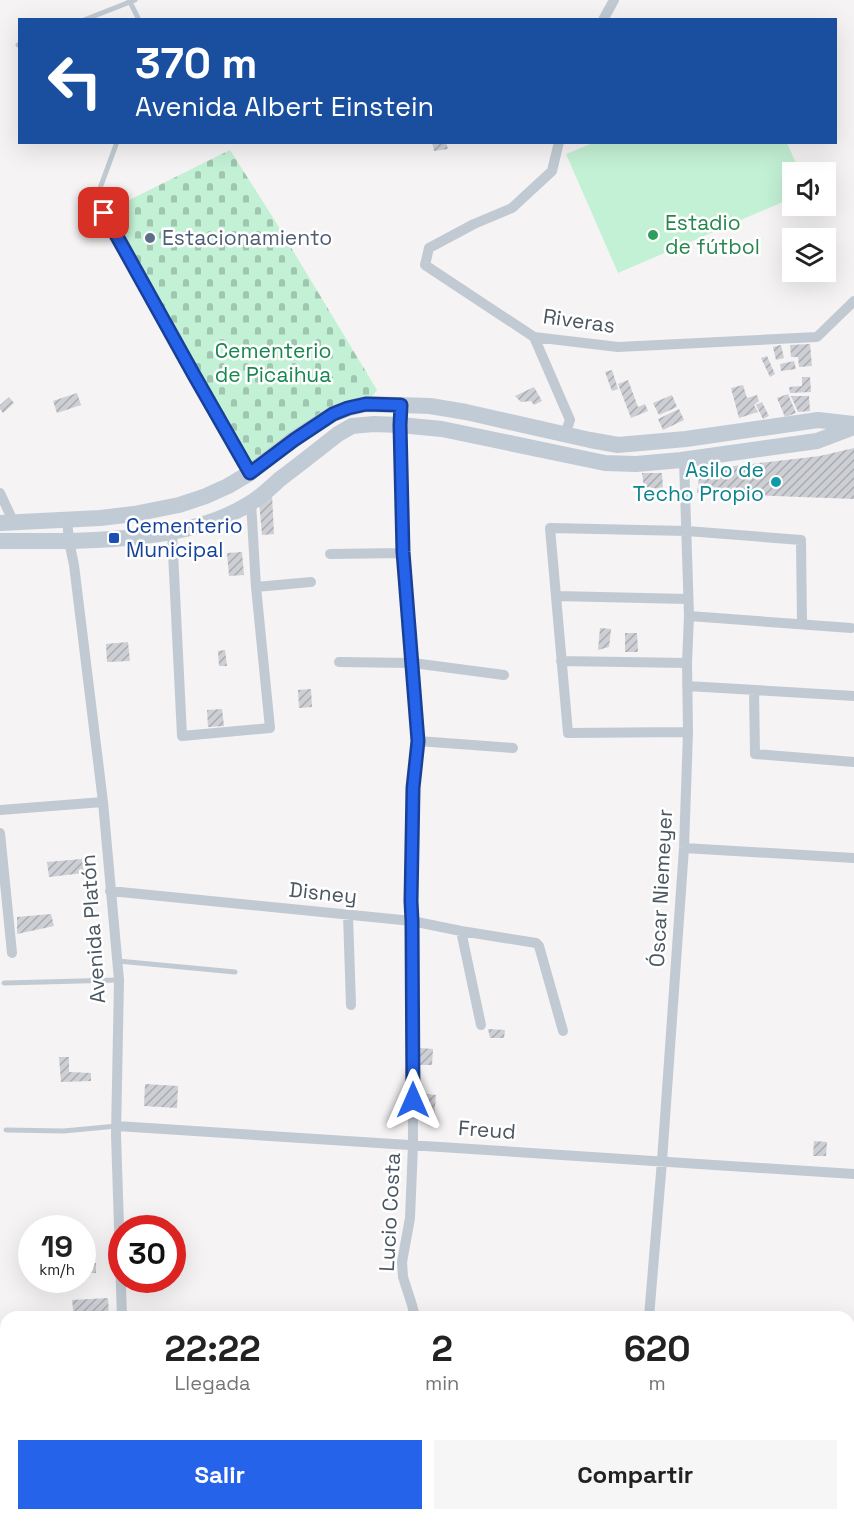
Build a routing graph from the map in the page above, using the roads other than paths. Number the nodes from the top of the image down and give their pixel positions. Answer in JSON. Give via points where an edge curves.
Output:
{"nodes":[{"id":1,"x":614,"y":0,"type":"edge"},
{"id":2,"x":131,"y":1,"type":"edge"},
{"id":3,"x":89,"y":18,"type":"edge"},
{"id":4,"x":138,"y":18,"type":"edge"},
{"id":5,"x":604,"y":18,"type":"edge"},
{"id":6,"x":116,"y":144,"type":"edge"},
{"id":7,"x":559,"y":144,"type":"edge"},
{"id":8,"x":854,"y":301,"type":"edge"},
{"id":9,"x":534,"y":337,"type":"junction"},
{"id":10,"x":401,"y":405,"type":"junction"},
{"id":11,"x":400,"y":425,"type":"junction"},
{"id":12,"x":854,"y":426,"type":"edge"},
{"id":13,"x":565,"y":434,"type":"junction"},
{"id":14,"x":684,"y":460,"type":"junction"},
{"id":15,"x":250,"y":473,"type":"junction"},
{"id":16,"x":0,"y":493,"type":"edge"},
{"id":17,"x":252,"y":502,"type":"junction"},
{"id":18,"x":68,"y":519,"type":"junction"},
{"id":19,"x":7,"y":523,"type":"edge"},
{"id":20,"x":687,"y":531,"type":"junction"},
{"id":21,"x":172,"y":532,"type":"junction"},
{"id":22,"x":0,"y":541,"type":"edge"},
{"id":23,"x":69,"y":541,"type":"junction"},
{"id":24,"x":403,"y":552,"type":"junction"},
{"id":25,"x":330,"y":554,"type":"dead end"},
{"id":26,"x":311,"y":582,"type":"dead end"},
{"id":27,"x":256,"y":586,"type":"junction"},
{"id":28,"x":556,"y":596,"type":"junction"},
{"id":29,"x":688,"y":599,"type":"junction"},
{"id":30,"x":689,"y":616,"type":"junction"},
{"id":31,"x":802,"y":624,"type":"junction"},
{"id":32,"x":851,"y":628,"type":"dead end"},
{"id":33,"x":561,"y":661,"type":"junction"},
{"id":34,"x":339,"y":662,"type":"dead end"},
{"id":35,"x":413,"y":663,"type":"junction"},
{"id":36,"x":687,"y":663,"type":"junction"},
{"id":37,"x":504,"y":675,"type":"dead end"},
{"id":38,"x":687,"y":686,"type":"junction"},
{"id":39,"x":754,"y":690,"type":"junction"},
{"id":40,"x":854,"y":696,"type":"edge"},
{"id":41,"x":688,"y":732,"type":"junction"},
{"id":42,"x":418,"y":741,"type":"junction"},
{"id":43,"x":513,"y":748,"type":"dead end"},
{"id":44,"x":854,"y":762,"type":"edge"},
{"id":45,"x":103,"y":802,"type":"junction"},
{"id":46,"x":0,"y":810,"type":"edge"},
{"id":47,"x":0,"y":833,"type":"edge"},
{"id":48,"x":684,"y":848,"type":"junction"},
{"id":49,"x":854,"y":858,"type":"edge"},
{"id":50,"x":110,"y":891,"type":"junction"},
{"id":51,"x":348,"y":915,"type":"junction"},
{"id":52,"x":412,"y":921,"type":"junction"},
{"id":53,"x":461,"y":931,"type":"junction"},
{"id":54,"x":12,"y":953,"type":"dead end"},
{"id":55,"x":116,"y":961,"type":"junction"},
{"id":56,"x":236,"y":972,"type":"dead end"},
{"id":57,"x":119,"y":980,"type":"junction"},
{"id":58,"x":4,"y":983,"type":"dead end"},
{"id":59,"x":351,"y":1005,"type":"dead end"},
{"id":60,"x":481,"y":1026,"type":"dead end"},
{"id":61,"x":563,"y":1031,"type":"dead end"},
{"id":62,"x":117,"y":1126,"type":"junction"},
{"id":63,"x":6,"y":1130,"type":"dead end"},
{"id":64,"x":413,"y":1145,"type":"junction"},
{"id":65,"x":662,"y":1161,"type":"junction"},
{"id":66,"x":854,"y":1174,"type":"edge"},
{"id":67,"x":122,"y":1311,"type":"edge"},
{"id":68,"x":413,"y":1311,"type":"edge"},
{"id":69,"x":650,"y":1311,"type":"edge"}],
"edges":[{"from":1,"to":5,"type":"street"},
{"from":2,"to":3,"type":"lane"},
{"from":2,"to":4,"type":"lane"},
{"from":6,"to":15,"type":"lane","via":[[99,191],[104,213]]},
{"from":7,"to":9,"type":"street","name":"Riveras","via":[[552,171],[512,207],[429,248],[425,265]]},
{"from":8,"to":9,"type":"street","name":"Riveras","via":[[817,337],[618,347]]},
{"from":9,"to":13,"type":"street","via":[[570,420]]},
{"from":10,"to":11,"type":"street","name":"Lucio Costa"},
{"from":10,"to":13,"type":"street","via":[[466,412]]},
{"from":10,"to":15,"type":"street","via":[[366,404],[333,414]]},
{"from":11,"to":14,"type":"street","via":[[442,429],[605,463]]},
{"from":11,"to":17,"type":"street","via":[[352,426]]},
{"from":11,"to":24,"type":"street","name":"Lucio Costa"},
{"from":12,"to":13,"type":"street","via":[[818,420],[618,445]]},
{"from":12,"to":14,"type":"street","via":[[817,441]]},
{"from":14,"to":20,"type":"street","name":"Óscar Niemeyer"},
{"from":15,"to":18,"type":"street","via":[[179,505],[134,514]]},
{"from":16,"to":19,"type":"street"},
{"from":17,"to":21,"type":"street","via":[[207,523]]},
{"from":17,"to":27,"type":"street"},
{"from":18,"to":19,"type":"street"},
{"from":18,"to":23,"type":"street","name":"Avenida Platón"},
{"from":20,"to":28,"type":"street","via":[[550,528]]},
{"from":20,"to":29,"type":"street","name":"Óscar Niemeyer"},
{"from":20,"to":31,"type":"street","via":[[801,540]]},
{"from":21,"to":23,"type":"street"},
{"from":21,"to":27,"type":"street","via":[[182,736],[270,728]]},
{"from":22,"to":23,"type":"street"},
{"from":23,"to":45,"type":"street","name":"Avenida Platón"},
{"from":24,"to":25,"type":"street"},
{"from":24,"to":35,"type":"street","name":"Lucio Costa"},
{"from":26,"to":27,"type":"street"},
{"from":28,"to":29,"type":"street"},
{"from":28,"to":33,"type":"street"},
{"from":29,"to":30,"type":"street","name":"Óscar Niemeyer"},
{"from":30,"to":31,"type":"street"},
{"from":30,"to":36,"type":"street","name":"Óscar Niemeyer"},
{"from":31,"to":32,"type":"street"},
{"from":33,"to":36,"type":"street"},
{"from":33,"to":41,"type":"street","via":[[568,732]]},
{"from":34,"to":35,"type":"street"},
{"from":35,"to":37,"type":"street"},
{"from":35,"to":42,"type":"street","name":"Lucio Costa"},
{"from":36,"to":38,"type":"street","name":"Óscar Niemeyer"},
{"from":38,"to":39,"type":"street"},
{"from":38,"to":41,"type":"street","name":"Óscar Niemeyer"},
{"from":39,"to":40,"type":"street"},
{"from":39,"to":44,"type":"street","via":[[755,754]]},
{"from":41,"to":48,"type":"street","name":"Óscar Niemeyer"},
{"from":42,"to":43,"type":"street"},
{"from":42,"to":52,"type":"street","name":"Lucio Costa","via":[[413,788]]},
{"from":45,"to":46,"type":"street"},
{"from":45,"to":50,"type":"street","name":"Avenida Platón"},
{"from":47,"to":54,"type":"street"},
{"from":48,"to":49,"type":"street"},
{"from":48,"to":65,"type":"street","name":"Óscar Niemeyer"},
{"from":50,"to":51,"type":"street","name":"Disney"},
{"from":50,"to":55,"type":"street","name":"Avenida Platón"},
{"from":51,"to":52,"type":"street","name":"Disney"},
{"from":51,"to":59,"type":"street"},
{"from":52,"to":53,"type":"street","name":"Disney"},
{"from":52,"to":64,"type":"street","name":"Lucio Costa"},
{"from":53,"to":60,"type":"street"},
{"from":53,"to":61,"type":"street","name":"Disney","via":[[536,943]]},
{"from":55,"to":56,"type":"lane"},
{"from":55,"to":57,"type":"street","name":"Avenida Platón"},
{"from":57,"to":58,"type":"lane"},
{"from":57,"to":62,"type":"street","name":"Avenida Platón"},
{"from":62,"to":63,"type":"lane","via":[[64,1131]]},
{"from":62,"to":64,"type":"street","name":"Freud"},
{"from":62,"to":67,"type":"street","name":"Avenida Platón"},
{"from":64,"to":65,"type":"street","name":"Freud"},
{"from":64,"to":68,"type":"street","name":"Lucio Costa","via":[[410,1218],[402,1262]]},
{"from":65,"to":66,"type":"street","name":"Freud"},
{"from":65,"to":69,"type":"street","name":"Óscar Niemeyer"}]}
